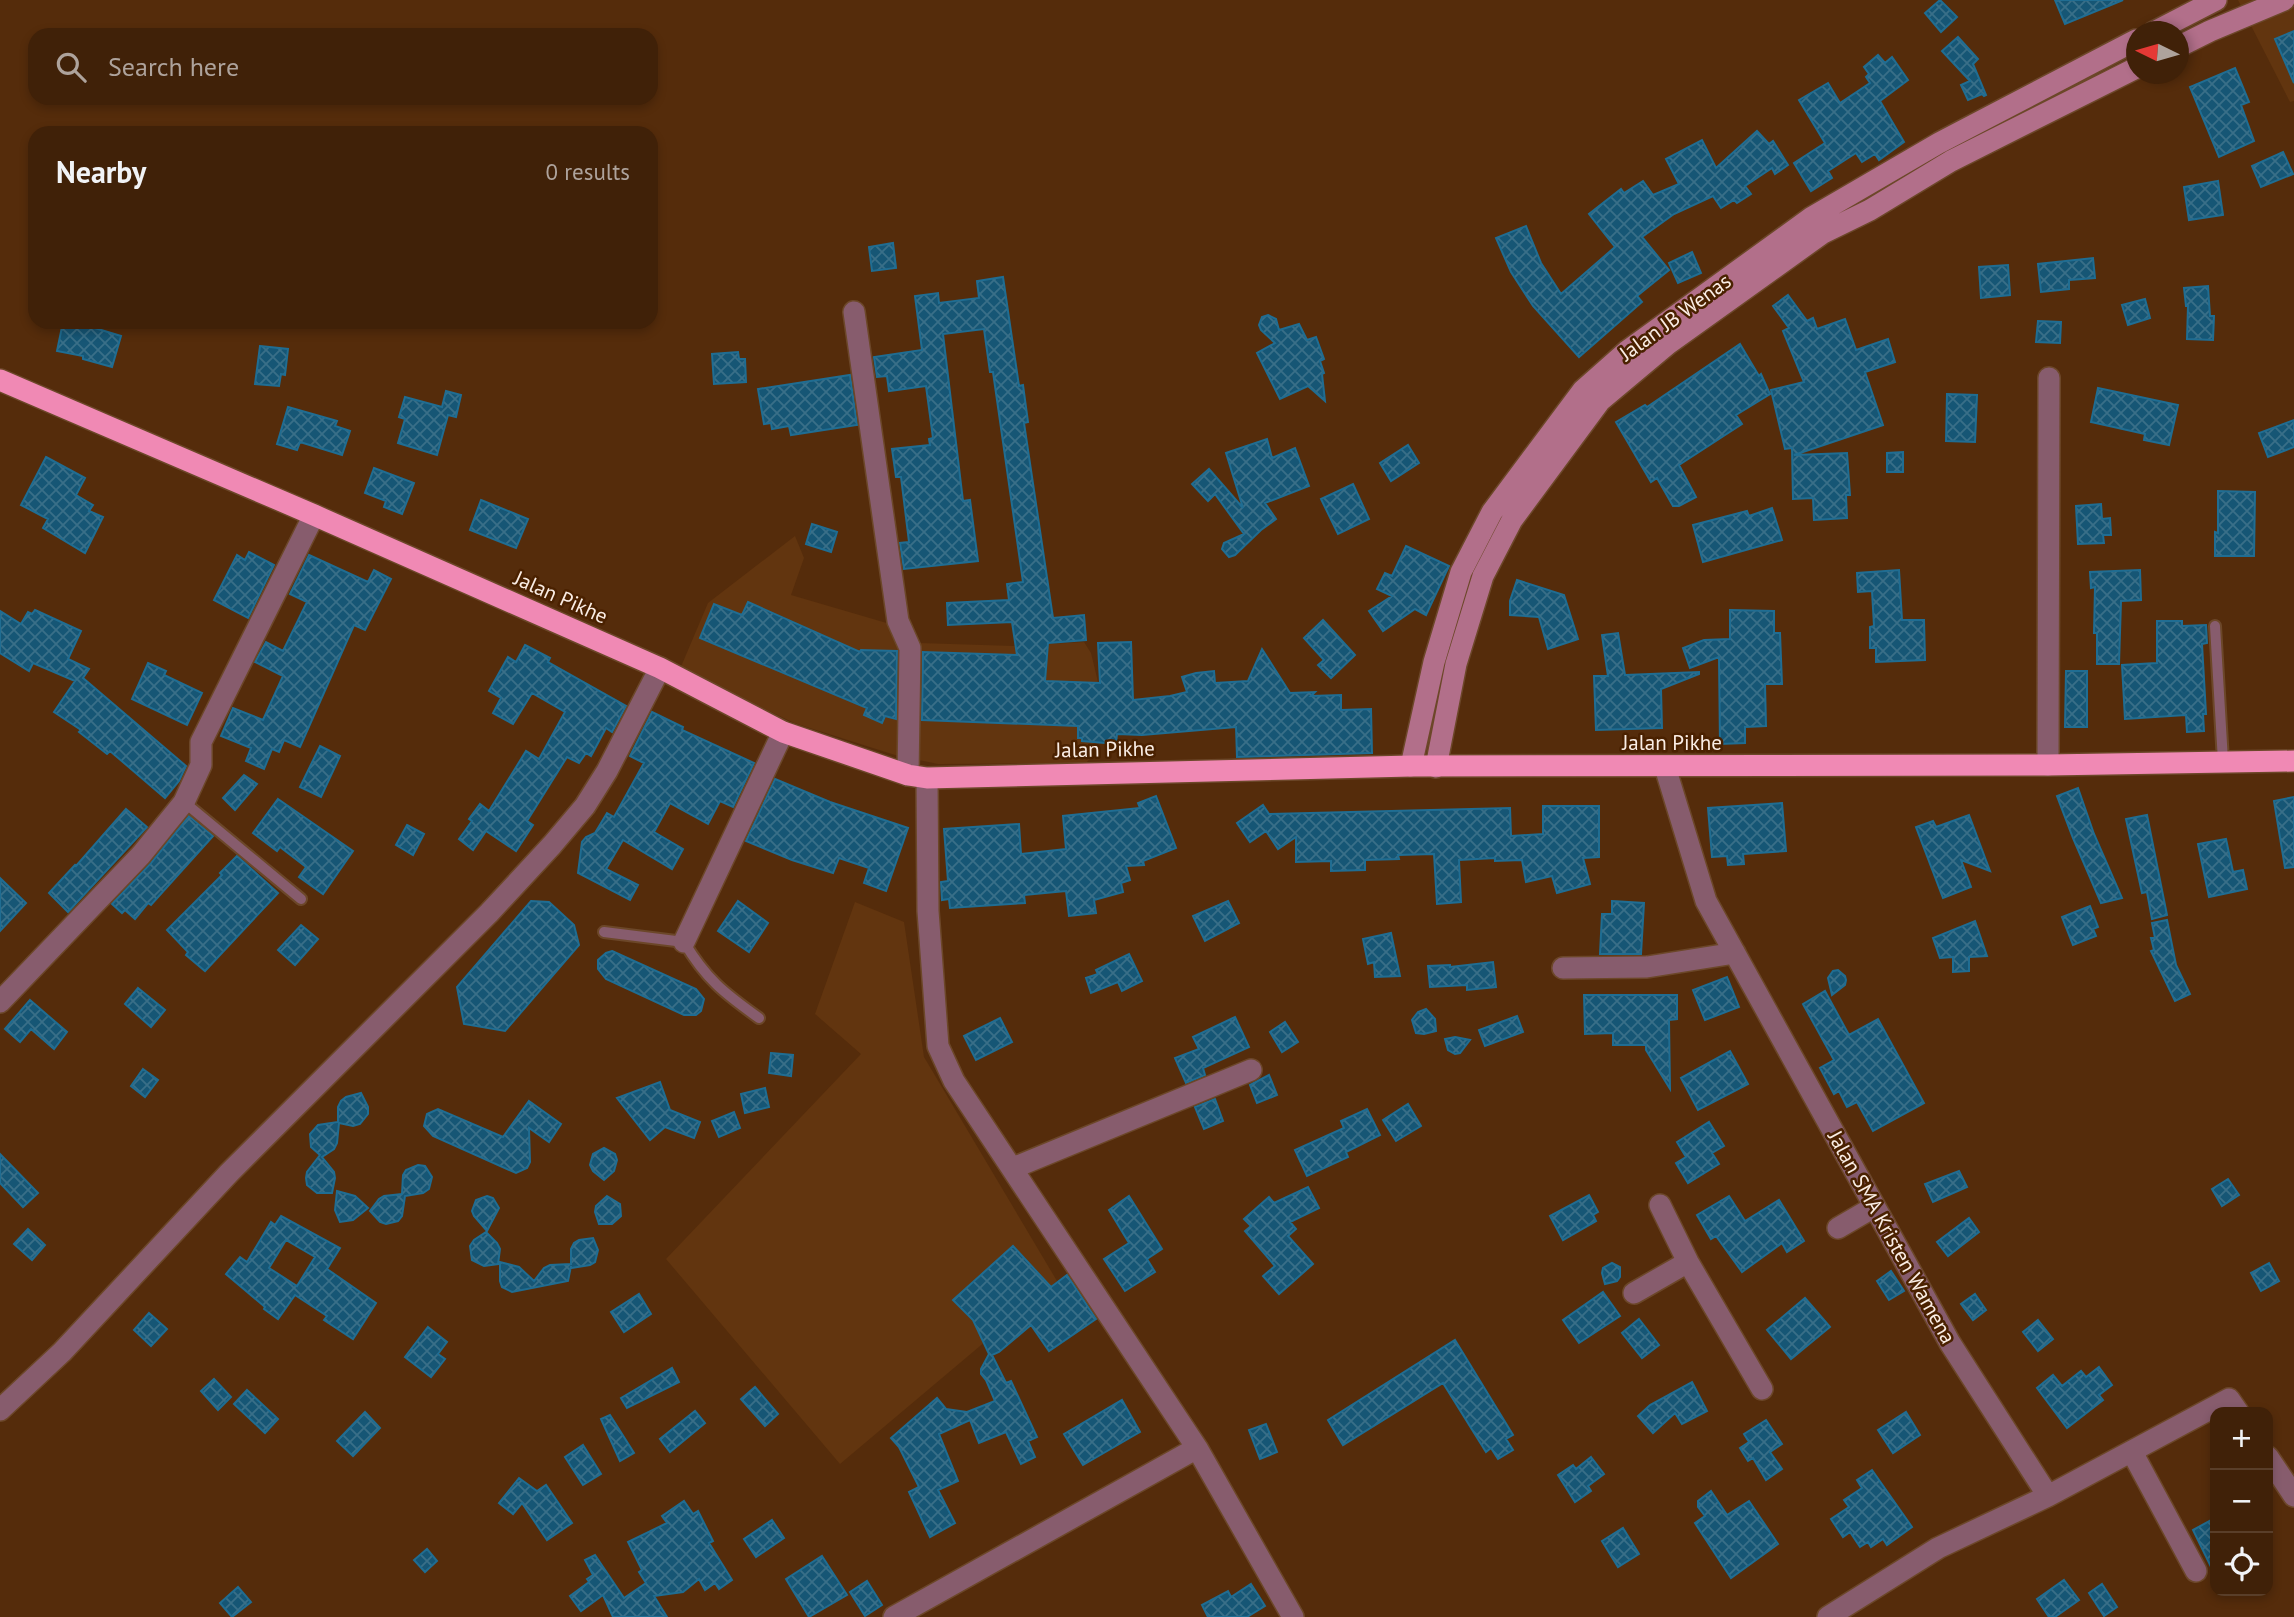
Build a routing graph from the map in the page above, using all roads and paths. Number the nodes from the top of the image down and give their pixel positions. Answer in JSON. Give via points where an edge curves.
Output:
{"nodes":[{"id":1,"x":2216,"y":0,"type":"edge"},
{"id":2,"x":2284,"y":0,"type":"edge"},
{"id":3,"x":2175,"y":21,"type":"edge"},
{"id":4,"x":2189,"y":42,"type":"edge"},
{"id":5,"x":2126,"y":46,"type":"edge"},
{"id":6,"x":2126,"y":73,"type":"edge"},
{"id":7,"x":1817,"y":225,"type":"junction"},
{"id":8,"x":854,"y":312,"type":"dead end"},
{"id":9,"x":2049,"y":378,"type":"dead end"},
{"id":10,"x":0,"y":380,"type":"edge"},
{"id":11,"x":314,"y":514,"type":"junction"},
{"id":12,"x":2215,"y":625,"type":"dead end"},
{"id":13,"x":660,"y":668,"type":"junction"},
{"id":14,"x":783,"y":732,"type":"junction"},
{"id":15,"x":2223,"y":761,"type":"junction"},
{"id":16,"x":2294,"y":761,"type":"edge"},
{"id":17,"x":2048,"y":765,"type":"junction"},
{"id":18,"x":1411,"y":766,"type":"junction"},
{"id":19,"x":1436,"y":767,"type":"junction"},
{"id":20,"x":1665,"y":767,"type":"junction"},
{"id":21,"x":918,"y":777,"type":"junction"},
{"id":22,"x":184,"y":802,"type":"junction"},
{"id":23,"x":302,"y":899,"type":"dead end"},
{"id":24,"x":604,"y":932,"type":"dead end"},
{"id":25,"x":684,"y":942,"type":"junction"},
{"id":26,"x":1735,"y":953,"type":"junction"},
{"id":27,"x":1563,"y":968,"type":"dead end"},
{"id":28,"x":0,"y":1002,"type":"edge"},
{"id":29,"x":759,"y":1018,"type":"dead end"},
{"id":30,"x":1251,"y":1070,"type":"dead end"},
{"id":31,"x":1013,"y":1168,"type":"junction"},
{"id":32,"x":1660,"y":1205,"type":"dead end"},
{"id":33,"x":1874,"y":1207,"type":"junction"},
{"id":34,"x":1838,"y":1228,"type":"dead end"},
{"id":35,"x":1688,"y":1262,"type":"junction"},
{"id":36,"x":1634,"y":1293,"type":"dead end"},
{"id":37,"x":1762,"y":1389,"type":"dead end"},
{"id":38,"x":2214,"y":1407,"type":"edge"},
{"id":39,"x":2235,"y":1407,"type":"edge"},
{"id":40,"x":2210,"y":1409,"type":"edge"},
{"id":41,"x":0,"y":1410,"type":"edge"},
{"id":42,"x":1197,"y":1448,"type":"junction"},
{"id":43,"x":2132,"y":1452,"type":"junction"},
{"id":44,"x":2273,"y":1464,"type":"edge"},
{"id":45,"x":2048,"y":1496,"type":"junction"},
{"id":46,"x":2294,"y":1496,"type":"edge"},
{"id":47,"x":2196,"y":1571,"type":"dead end"},
{"id":48,"x":894,"y":1617,"type":"edge"},
{"id":49,"x":1293,"y":1617,"type":"edge"},
{"id":50,"x":1828,"y":1617,"type":"edge"}],
"edges":[{"from":1,"to":3,"type":"main road"},
{"from":2,"to":4,"type":"main road"},
{"from":5,"to":7,"type":"main road","name":"Jalan JB Wenas","via":[[1939,143]]},
{"from":6,"to":7,"type":"main road","name":"Jalan JB Wenas","via":[[1951,160],[1870,210]]},
{"from":7,"to":18,"type":"main road","name":"Jalan JB Wenas","via":[[1627,351],[1583,390],[1530,459],[1492,512],[1461,572],[1434,662]]},
{"from":7,"to":19,"type":"main road","name":"Jalan JB Wenas","via":[[1600,401],[1519,510],[1483,576],[1456,664]]},
{"from":8,"to":21,"type":"street","via":[[898,621],[910,648]]},
{"from":9,"to":17,"type":"street"},
{"from":10,"to":11,"type":"highway","name":"Jalan Pikhe"},
{"from":11,"to":13,"type":"highway","name":"Jalan Pikhe"},
{"from":11,"to":22,"type":"street","via":[[201,742],[201,765]]},
{"from":12,"to":15,"type":"lane"},
{"from":13,"to":14,"type":"highway","name":"Jalan Pikhe"},
{"from":13,"to":41,"type":"street","via":[[607,771],[552,845],[229,1173],[62,1352]]},
{"from":14,"to":21,"type":"highway","name":"Jalan Pikhe"},
{"from":14,"to":25,"type":"street"},
{"from":15,"to":16,"type":"highway","name":"Jalan Pikhe"},
{"from":15,"to":17,"type":"highway","name":"Jalan Pikhe"},
{"from":17,"to":20,"type":"highway","name":"Jalan Pikhe"},
{"from":18,"to":19,"type":"highway","name":"Jalan Pikhe"},
{"from":18,"to":21,"type":"highway","name":"Jalan Pikhe"},
{"from":19,"to":20,"type":"highway","name":"Jalan Pikhe"},
{"from":20,"to":26,"type":"street","name":"Jalan SMA Kristen Wamena","via":[[1706,901]]},
{"from":21,"to":31,"type":"street","via":[[938,1046],[954,1081]]},
{"from":22,"to":23,"type":"lane"},
{"from":22,"to":28,"type":"street","via":[[141,855]]},
{"from":24,"to":25,"type":"lane"},
{"from":25,"to":29,"type":"lane","via":[[699,969]]},
{"from":26,"to":27,"type":"street","via":[[1647,967]]},
{"from":26,"to":33,"type":"street","name":"Jalan SMA Kristen Wamena"},
{"from":30,"to":31,"type":"street"},
{"from":31,"to":42,"type":"street"},
{"from":32,"to":35,"type":"street"},
{"from":33,"to":34,"type":"street"},
{"from":33,"to":45,"type":"street","name":"Jalan SMA Kristen Wamena","via":[[1950,1343]]},
{"from":35,"to":36,"type":"street"},
{"from":35,"to":37,"type":"street"},
{"from":38,"to":39,"type":"street","via":[[2229,1399]]},
{"from":40,"to":43,"type":"street"},
{"from":42,"to":48,"type":"street"},
{"from":42,"to":49,"type":"street"},
{"from":43,"to":45,"type":"street"},
{"from":43,"to":47,"type":"street"},
{"from":44,"to":46,"type":"street"},
{"from":45,"to":50,"type":"street","via":[[1938,1548]]}]}
